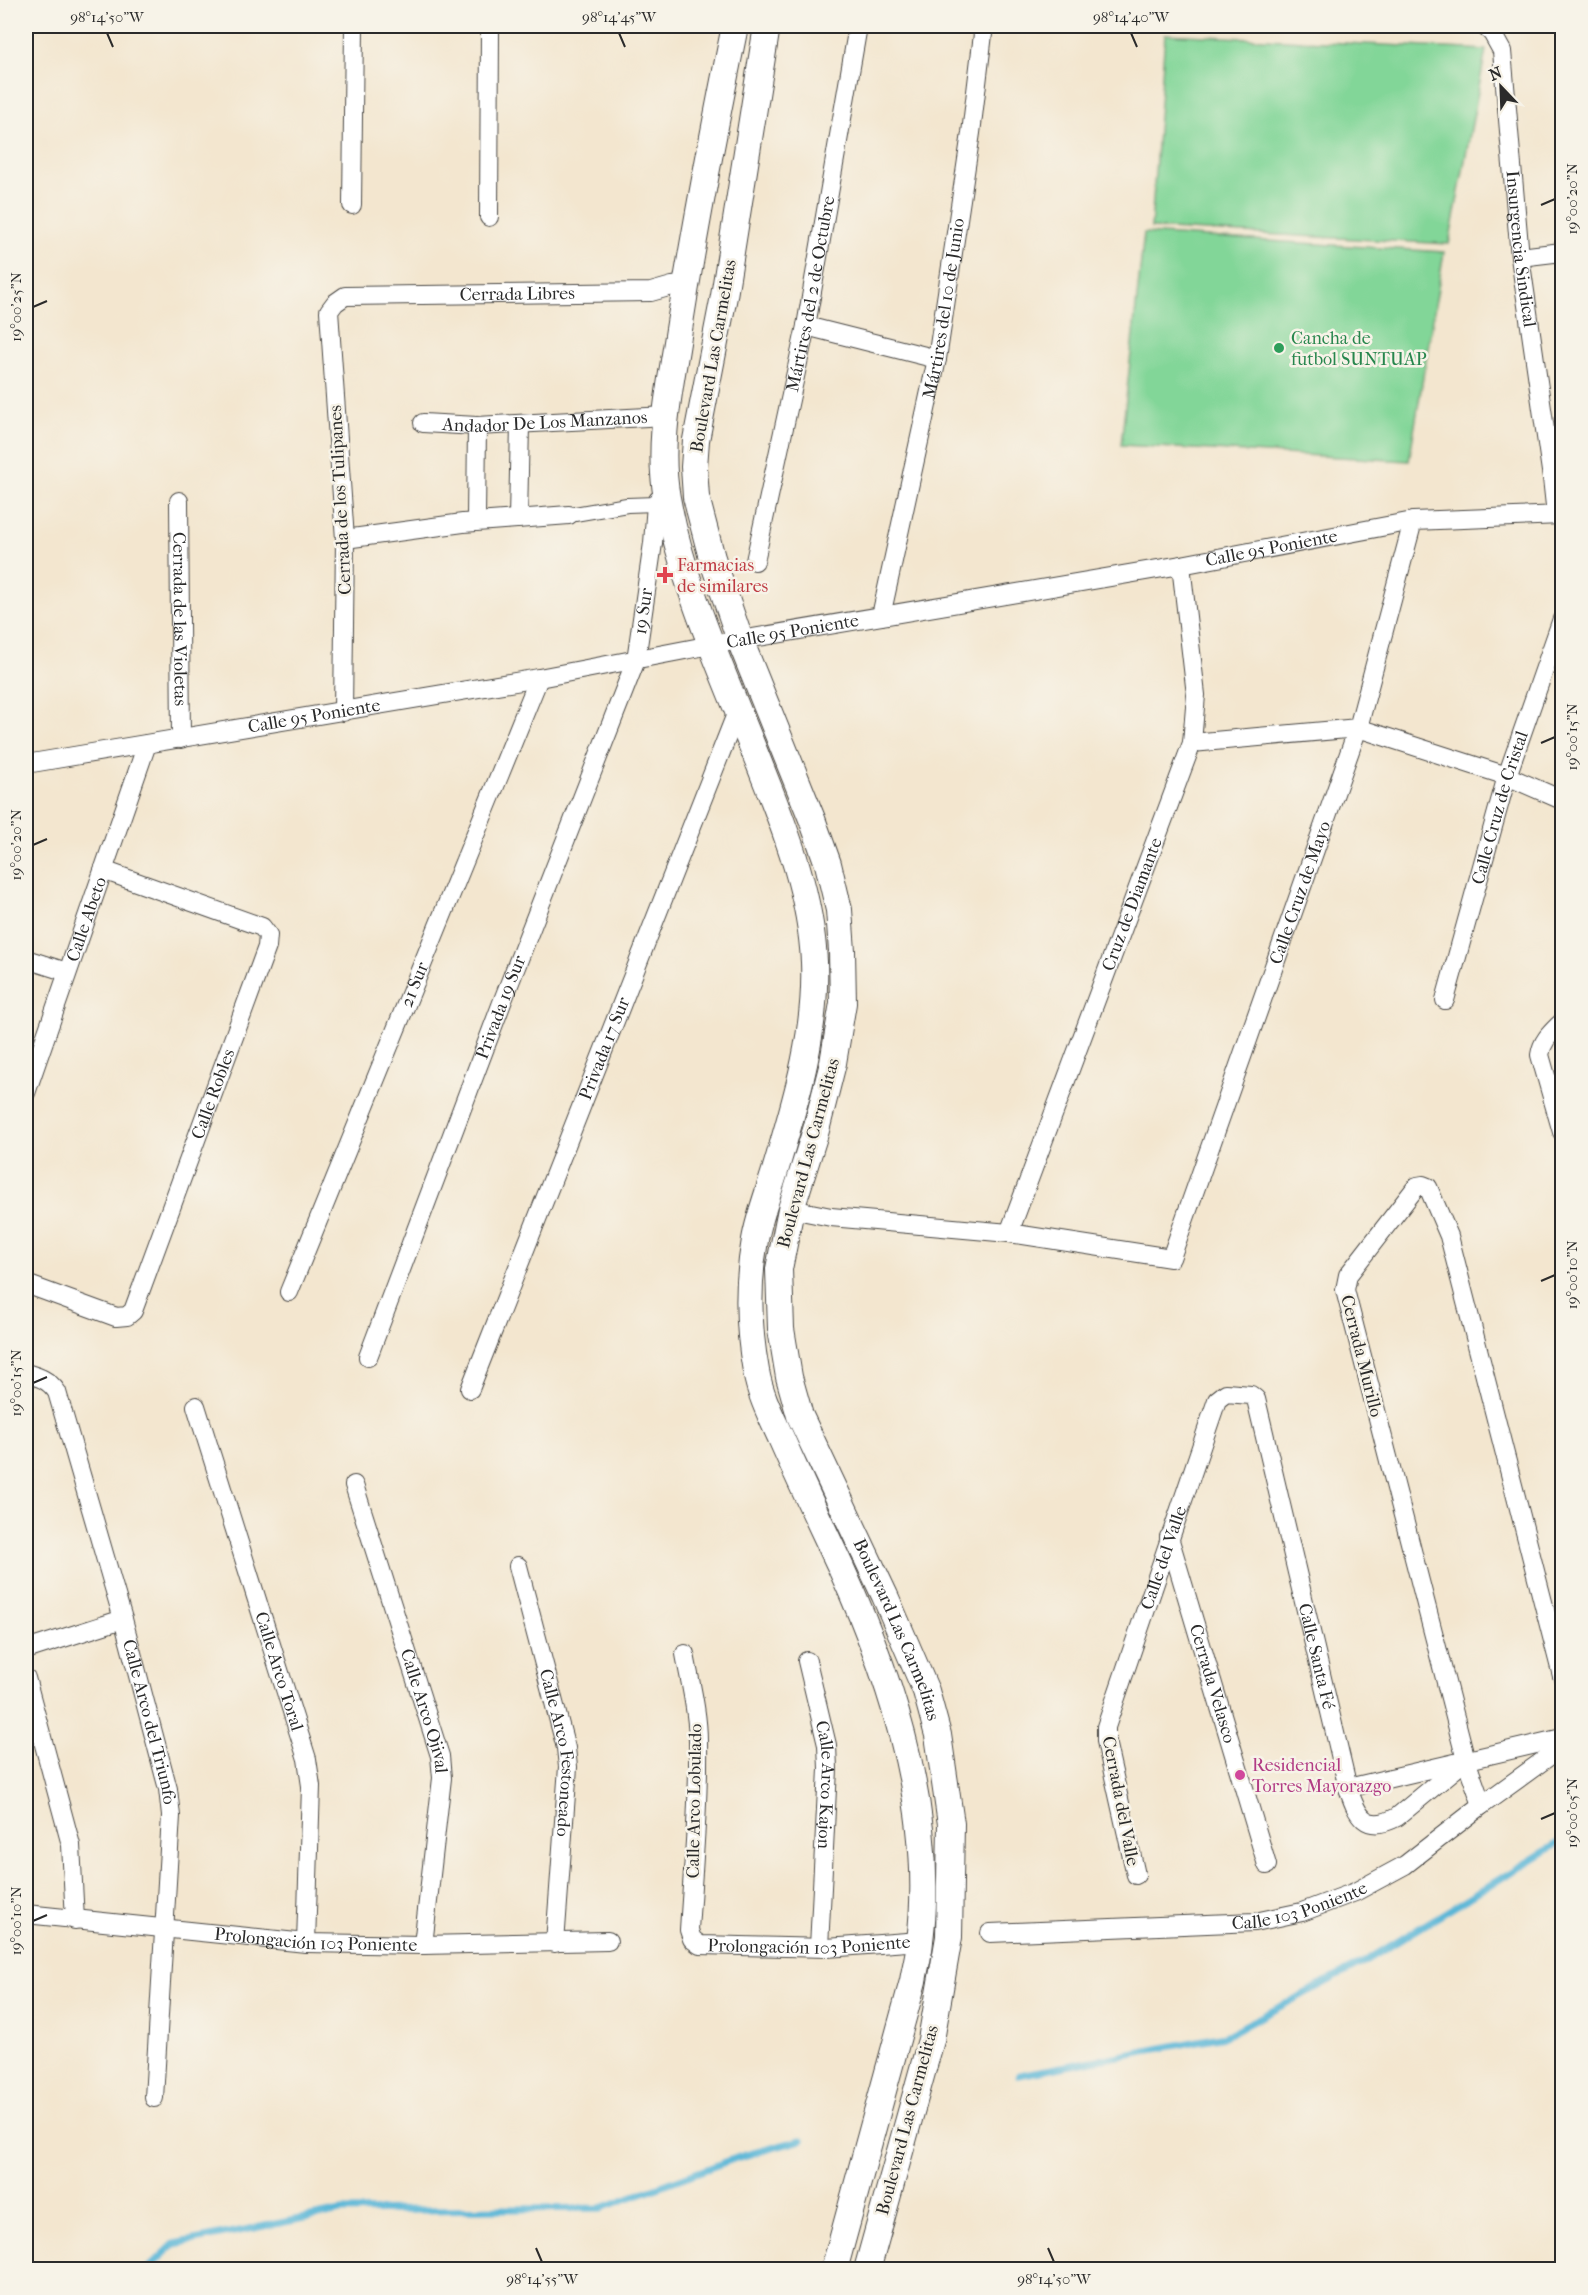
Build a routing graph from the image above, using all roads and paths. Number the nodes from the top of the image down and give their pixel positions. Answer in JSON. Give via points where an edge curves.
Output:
{"nodes":[{"id":1,"x":354,"y":26,"type":"edge"},
{"id":2,"x":490,"y":26,"type":"edge"},
{"id":3,"x":735,"y":26,"type":"edge"},
{"id":4,"x":767,"y":26,"type":"edge"},
{"id":5,"x":858,"y":26,"type":"edge"},
{"id":6,"x":980,"y":26,"type":"edge"},
{"id":7,"x":1484,"y":26,"type":"edge"},
{"id":8,"x":352,"y":205,"type":"dead end"},
{"id":9,"x":489,"y":217,"type":"dead end"},
{"id":10,"x":1563,"y":252,"type":"edge"},
{"id":11,"x":692,"y":255,"type":"junction"},
{"id":12,"x":1520,"y":257,"type":"junction"},
{"id":13,"x":729,"y":262,"type":"junction"},
{"id":14,"x":686,"y":285,"type":"junction"},
{"id":15,"x":345,"y":296,"type":"joint"},
{"id":16,"x":806,"y":326,"type":"junction"},
{"id":17,"x":937,"y":358,"type":"junction"},
{"id":18,"x":666,"y":416,"type":"junction"},
{"id":19,"x":423,"y":423,"type":"dead end"},
{"id":20,"x":520,"y":424,"type":"junction"},
{"id":21,"x":477,"y":426,"type":"junction"},
{"id":22,"x":661,"y":500,"type":"junction"},
{"id":23,"x":178,"y":501,"type":"dead end"},
{"id":24,"x":569,"y":515,"type":"joint"},
{"id":25,"x":1559,"y":515,"type":"edge"},
{"id":26,"x":518,"y":519,"type":"junction"},
{"id":27,"x":476,"y":521,"type":"junction"},
{"id":28,"x":1413,"y":521,"type":"junction"},
{"id":29,"x":345,"y":539,"type":"junction"},
{"id":30,"x":755,"y":561,"type":"dead end"},
{"id":31,"x":1181,"y":565,"type":"junction"},
{"id":32,"x":881,"y":616,"type":"junction"},
{"id":33,"x":1563,"y":619,"type":"edge"},
{"id":34,"x":740,"y":640,"type":"junction"},
{"id":35,"x":711,"y":645,"type":"junction"},
{"id":36,"x":636,"y":660,"type":"junction"},
{"id":37,"x":539,"y":678,"type":"junction"},
{"id":38,"x":738,"y":709,"type":"junction"},
{"id":39,"x":343,"y":712,"type":"junction"},
{"id":40,"x":1358,"y":728,"type":"junction"},
{"id":41,"x":181,"y":739,"type":"junction"},
{"id":42,"x":1192,"y":743,"type":"junction"},
{"id":43,"x":147,"y":744,"type":"junction"},
{"id":44,"x":26,"y":765,"type":"edge"},
{"id":45,"x":1508,"y":776,"type":"junction"},
{"id":46,"x":1563,"y":800,"type":"edge"},
{"id":47,"x":103,"y":870,"type":"junction"},
{"id":48,"x":26,"y":960,"type":"edge"},
{"id":49,"x":67,"y":972,"type":"junction"},
{"id":50,"x":1445,"y":1000,"type":"dead end"},
{"id":51,"x":1563,"y":1022,"type":"edge"},
{"id":52,"x":26,"y":1094,"type":"edge"},
{"id":53,"x":1563,"y":1132,"type":"edge"},
{"id":54,"x":791,"y":1209,"type":"junction"},
{"id":55,"x":1009,"y":1233,"type":"junction"},
{"id":56,"x":752,"y":1269,"type":"junction"},
{"id":57,"x":779,"y":1269,"type":"junction"},
{"id":58,"x":26,"y":1284,"type":"edge"},
{"id":59,"x":289,"y":1292,"type":"dead end"},
{"id":60,"x":368,"y":1357,"type":"dead end"},
{"id":61,"x":26,"y":1373,"type":"edge"},
{"id":62,"x":470,"y":1389,"type":"dead end"},
{"id":63,"x":1226,"y":1393,"type":"joint"},
{"id":64,"x":196,"y":1406,"type":"dead end"},
{"id":65,"x":354,"y":1485,"type":"dead end"},
{"id":66,"x":1169,"y":1538,"type":"junction"},
{"id":67,"x":518,"y":1566,"type":"dead end"},
{"id":68,"x":123,"y":1619,"type":"junction"},
{"id":69,"x":26,"y":1650,"type":"edge"},
{"id":70,"x":685,"y":1654,"type":"dead end"},
{"id":71,"x":807,"y":1661,"type":"dead end"},
{"id":72,"x":1563,"y":1676,"type":"edge"},
{"id":73,"x":26,"y":1678,"type":"edge"},
{"id":74,"x":1106,"y":1727,"type":"joint"},
{"id":75,"x":1563,"y":1738,"type":"edge"},
{"id":76,"x":1563,"y":1747,"type":"edge"},
{"id":77,"x":1466,"y":1760,"type":"junction"},
{"id":78,"x":1348,"y":1788,"type":"junction"},
{"id":79,"x":1482,"y":1805,"type":"junction"},
{"id":80,"x":1267,"y":1865,"type":"dead end"},
{"id":81,"x":1136,"y":1875,"type":"dead end"},
{"id":82,"x":26,"y":1914,"type":"edge"},
{"id":83,"x":75,"y":1920,"type":"junction"},
{"id":84,"x":163,"y":1930,"type":"junction"},
{"id":85,"x":990,"y":1933,"type":"dead end"},
{"id":86,"x":608,"y":1941,"type":"dead end"},
{"id":87,"x":921,"y":1941,"type":"junction"},
{"id":88,"x":306,"y":1943,"type":"junction"},
{"id":89,"x":555,"y":1943,"type":"junction"},
{"id":90,"x":423,"y":1945,"type":"junction"},
{"id":91,"x":700,"y":1945,"type":"joint"},
{"id":92,"x":819,"y":1947,"type":"junction"},
{"id":93,"x":154,"y":2098,"type":"dead end"},
{"id":94,"x":834,"y":2270,"type":"edge"},
{"id":95,"x":867,"y":2270,"type":"edge"}],
"edges":[{"from":1,"to":8,"type":"street"},
{"from":2,"to":9,"type":"street"},
{"from":3,"to":11,"type":"main road","name":"Boulevard Las Carmelitas"},
{"from":4,"to":13,"type":"main road","name":"Boulevard Las Carmelitas"},
{"from":5,"to":16,"type":"street","name":"Mártires del 2 de Octubre"},
{"from":6,"to":17,"type":"street","name":"Mártires del 10 de Junio","via":[[983,34]]},
{"from":7,"to":12,"type":"street","name":"Insurgencia Sindical","via":[[1502,51]]},
{"from":10,"to":12,"type":"street"},
{"from":11,"to":13,"type":"main road"},
{"from":11,"to":14,"type":"main road","name":"Boulevard Las Carmelitas"},
{"from":12,"to":25,"type":"street","name":"Insurgencia Sindical"},
{"from":13,"to":34,"type":"main road","name":"Boulevard Las Carmelitas","via":[[694,467],[702,526]]},
{"from":14,"to":15,"type":"street","name":"Cerrada Libres","via":[[651,292]]},
{"from":14,"to":18,"type":"main road","name":"Boulevard Las Carmelitas"},
{"from":15,"to":29,"type":"street","name":"Cerrada de los Tulipanes","via":[[329,311]]},
{"from":16,"to":17,"type":"street"},
{"from":16,"to":30,"type":"street","name":"Mártires del 2 de Octubre"},
{"from":17,"to":32,"type":"street","name":"Mártires del 10 de Junio"},
{"from":18,"to":20,"type":"street","name":"Andador De Los Manzanos"},
{"from":18,"to":22,"type":"main road","name":"Boulevard Las Carmelitas"},
{"from":19,"to":21,"type":"street","name":"Andador De Los Manzanos"},
{"from":20,"to":21,"type":"street","name":"Andador De Los Manzanos"},
{"from":20,"to":26,"type":"street"},
{"from":21,"to":27,"type":"street"},
{"from":22,"to":24,"type":"street"},
{"from":22,"to":35,"type":"main road","name":"Boulevard Las Carmelitas"},
{"from":22,"to":36,"type":"street","name":"19 Sur"},
{"from":23,"to":41,"type":"street","name":"Cerrada de las Violetas"},
{"from":24,"to":26,"type":"street"},
{"from":25,"to":28,"type":"street","name":"Calle 95 Poniente"},
{"from":26,"to":27,"type":"street"},
{"from":27,"to":29,"type":"street"},
{"from":28,"to":31,"type":"street","name":"Calle 95 Poniente"},
{"from":28,"to":40,"type":"street","name":"Calle Cruz de Mayo"},
{"from":29,"to":39,"type":"street","name":"Cerrada de los Tulipanes"},
{"from":31,"to":32,"type":"street","name":"Calle 95 Poniente"},
{"from":31,"to":42,"type":"street","name":"Cruz de Diamante","via":[[1197,695]]},
{"from":32,"to":34,"type":"street","name":"Calle 95 Poniente"},
{"from":33,"to":45,"type":"street","name":"Calle Cruz de Cristal"},
{"from":34,"to":35,"type":"street","name":"Calle 95 Poniente"},
{"from":34,"to":54,"type":"main road","name":"Boulevard Las Carmelitas","via":[[828,864],[841,931],[843,1003],[833,1063]]},
{"from":35,"to":36,"type":"street","name":"Calle 95 Poniente"},
{"from":35,"to":38,"type":"main road","name":"Boulevard Las Carmelitas"},
{"from":36,"to":37,"type":"street","name":"Calle 95 Poniente"},
{"from":36,"to":60,"type":"street","name":"Privada 19 Sur","via":[[502,1000]]},
{"from":37,"to":39,"type":"street","name":"Calle 95 Poniente"},
{"from":37,"to":59,"type":"street","name":"21 Sur"},
{"from":38,"to":56,"type":"main road","name":"Boulevard Las Carmelitas","via":[[795,859],[808,907],[814,959],[811,1021],[802,1076],[755,1238]]},
{"from":38,"to":62,"type":"street","name":"Privada 17 Sur"},
{"from":39,"to":41,"type":"street","name":"Calle 95 Poniente"},
{"from":40,"to":42,"type":"street"},
{"from":40,"to":45,"type":"street"},
{"from":40,"to":55,"type":"street","name":"Calle Cruz de Mayo","via":[[1171,1258]]},
{"from":41,"to":43,"type":"street","name":"Calle 95 Poniente"},
{"from":42,"to":55,"type":"street","name":"Cruz de Diamante"},
{"from":43,"to":44,"type":"street","name":"Calle 95 Poniente"},
{"from":43,"to":47,"type":"street","name":"Calle Abeto"},
{"from":45,"to":46,"type":"street"},
{"from":45,"to":50,"type":"street","name":"Calle Cruz de Cristal"},
{"from":47,"to":49,"type":"street","name":"Calle Abeto"},
{"from":47,"to":58,"type":"street","name":"Calle Robles","via":[[262,927],[268,935],[267,947],[133,1311],[128,1316],[116,1317]]},
{"from":48,"to":49,"type":"street"},
{"from":49,"to":52,"type":"street","name":"Calle Abeto"},
{"from":51,"to":53,"type":"street","via":[[1541,1046],[1540,1054]]},
{"from":54,"to":55,"type":"street","via":[[831,1217]]},
{"from":54,"to":57,"type":"main road","name":"Boulevard Las Carmelitas"},
{"from":56,"to":57,"type":"main road"},
{"from":56,"to":87,"type":"main road","name":"Boulevard Las Carmelitas","via":[[749,1314],[756,1374],[764,1400],[878,1656],[903,1732],[922,1861]]},
{"from":57,"to":95,"type":"main road","name":"Boulevard Las Carmelitas","via":[[781,1329],[800,1416],[926,1691],[938,1735],[951,1824],[950,1937],[931,2040]]},
{"from":61,"to":68,"type":"street","name":"Calle Arco del Triunfo","via":[[43,1378],[57,1392]]},
{"from":63,"to":66,"type":"street","name":"Calle del Valle","via":[[1217,1400]]},
{"from":63,"to":78,"type":"street","name":"Calle Santa Fé","via":[[1256,1399]]},
{"from":64,"to":88,"type":"street","name":"Calle Arco Toral","via":[[307,1759],[311,1786]]},
{"from":65,"to":90,"type":"street","name":"Calle Arco Ojival","via":[[440,1756],[442,1778]]},
{"from":66,"to":74,"type":"street","name":"Calle del Valle"},
{"from":66,"to":80,"type":"street","name":"Cerrada Velasco"},
{"from":67,"to":89,"type":"street","name":"Calle Arco Festoneado","via":[[568,1767]]},
{"from":68,"to":69,"type":"street"},
{"from":68,"to":84,"type":"street","name":"Calle Arco del Triunfo","via":[[168,1789],[171,1816]]},
{"from":70,"to":91,"type":"street","name":"Calle Arco Lobulado","via":[[698,1740],[689,1930]]},
{"from":71,"to":92,"type":"street","name":"Calle Arco Kajon","via":[[827,1744]]},
{"from":72,"to":77,"type":"street","name":"Cerrada Murillo","via":[[1449,1236],[1428,1187],[1417,1186],[1348,1275],[1345,1290]]},
{"from":73,"to":83,"type":"street","via":[[71,1845]]},
{"from":74,"to":81,"type":"street","name":"Cerrada del Valle"},
{"from":75,"to":77,"type":"street"},
{"from":76,"to":79,"type":"street","name":"Calle 103 Poniente"},
{"from":77,"to":78,"type":"street"},
{"from":77,"to":78,"type":"street","name":"Calle Santa Fé","via":[[1385,1823],[1374,1824],[1361,1818]]},
{"from":77,"to":79,"type":"street","name":"Cerrada Murillo"},
{"from":79,"to":85,"type":"street","name":"Calle 103 Poniente","via":[[1405,1865],[1355,1892],[1302,1912],[1255,1922]]},
{"from":82,"to":83,"type":"street","name":"Prolongación 103 Poniente"},
{"from":83,"to":84,"type":"street","name":"Prolongación 103 Poniente"},
{"from":84,"to":88,"type":"street","name":"Prolongación 103 Poniente"},
{"from":84,"to":93,"type":"street","name":"Calle Arco del Triunfo"},
{"from":86,"to":89,"type":"street","name":"Prolongación 103 Poniente"},
{"from":87,"to":92,"type":"street","name":"Prolongación 103 Poniente"},
{"from":87,"to":94,"type":"main road","name":"Boulevard Las Carmelitas"},
{"from":88,"to":90,"type":"street","name":"Prolongación 103 Poniente"},
{"from":89,"to":90,"type":"street","name":"Prolongación 103 Poniente"},
{"from":91,"to":92,"type":"street","name":"Prolongación 103 Poniente"}]}
